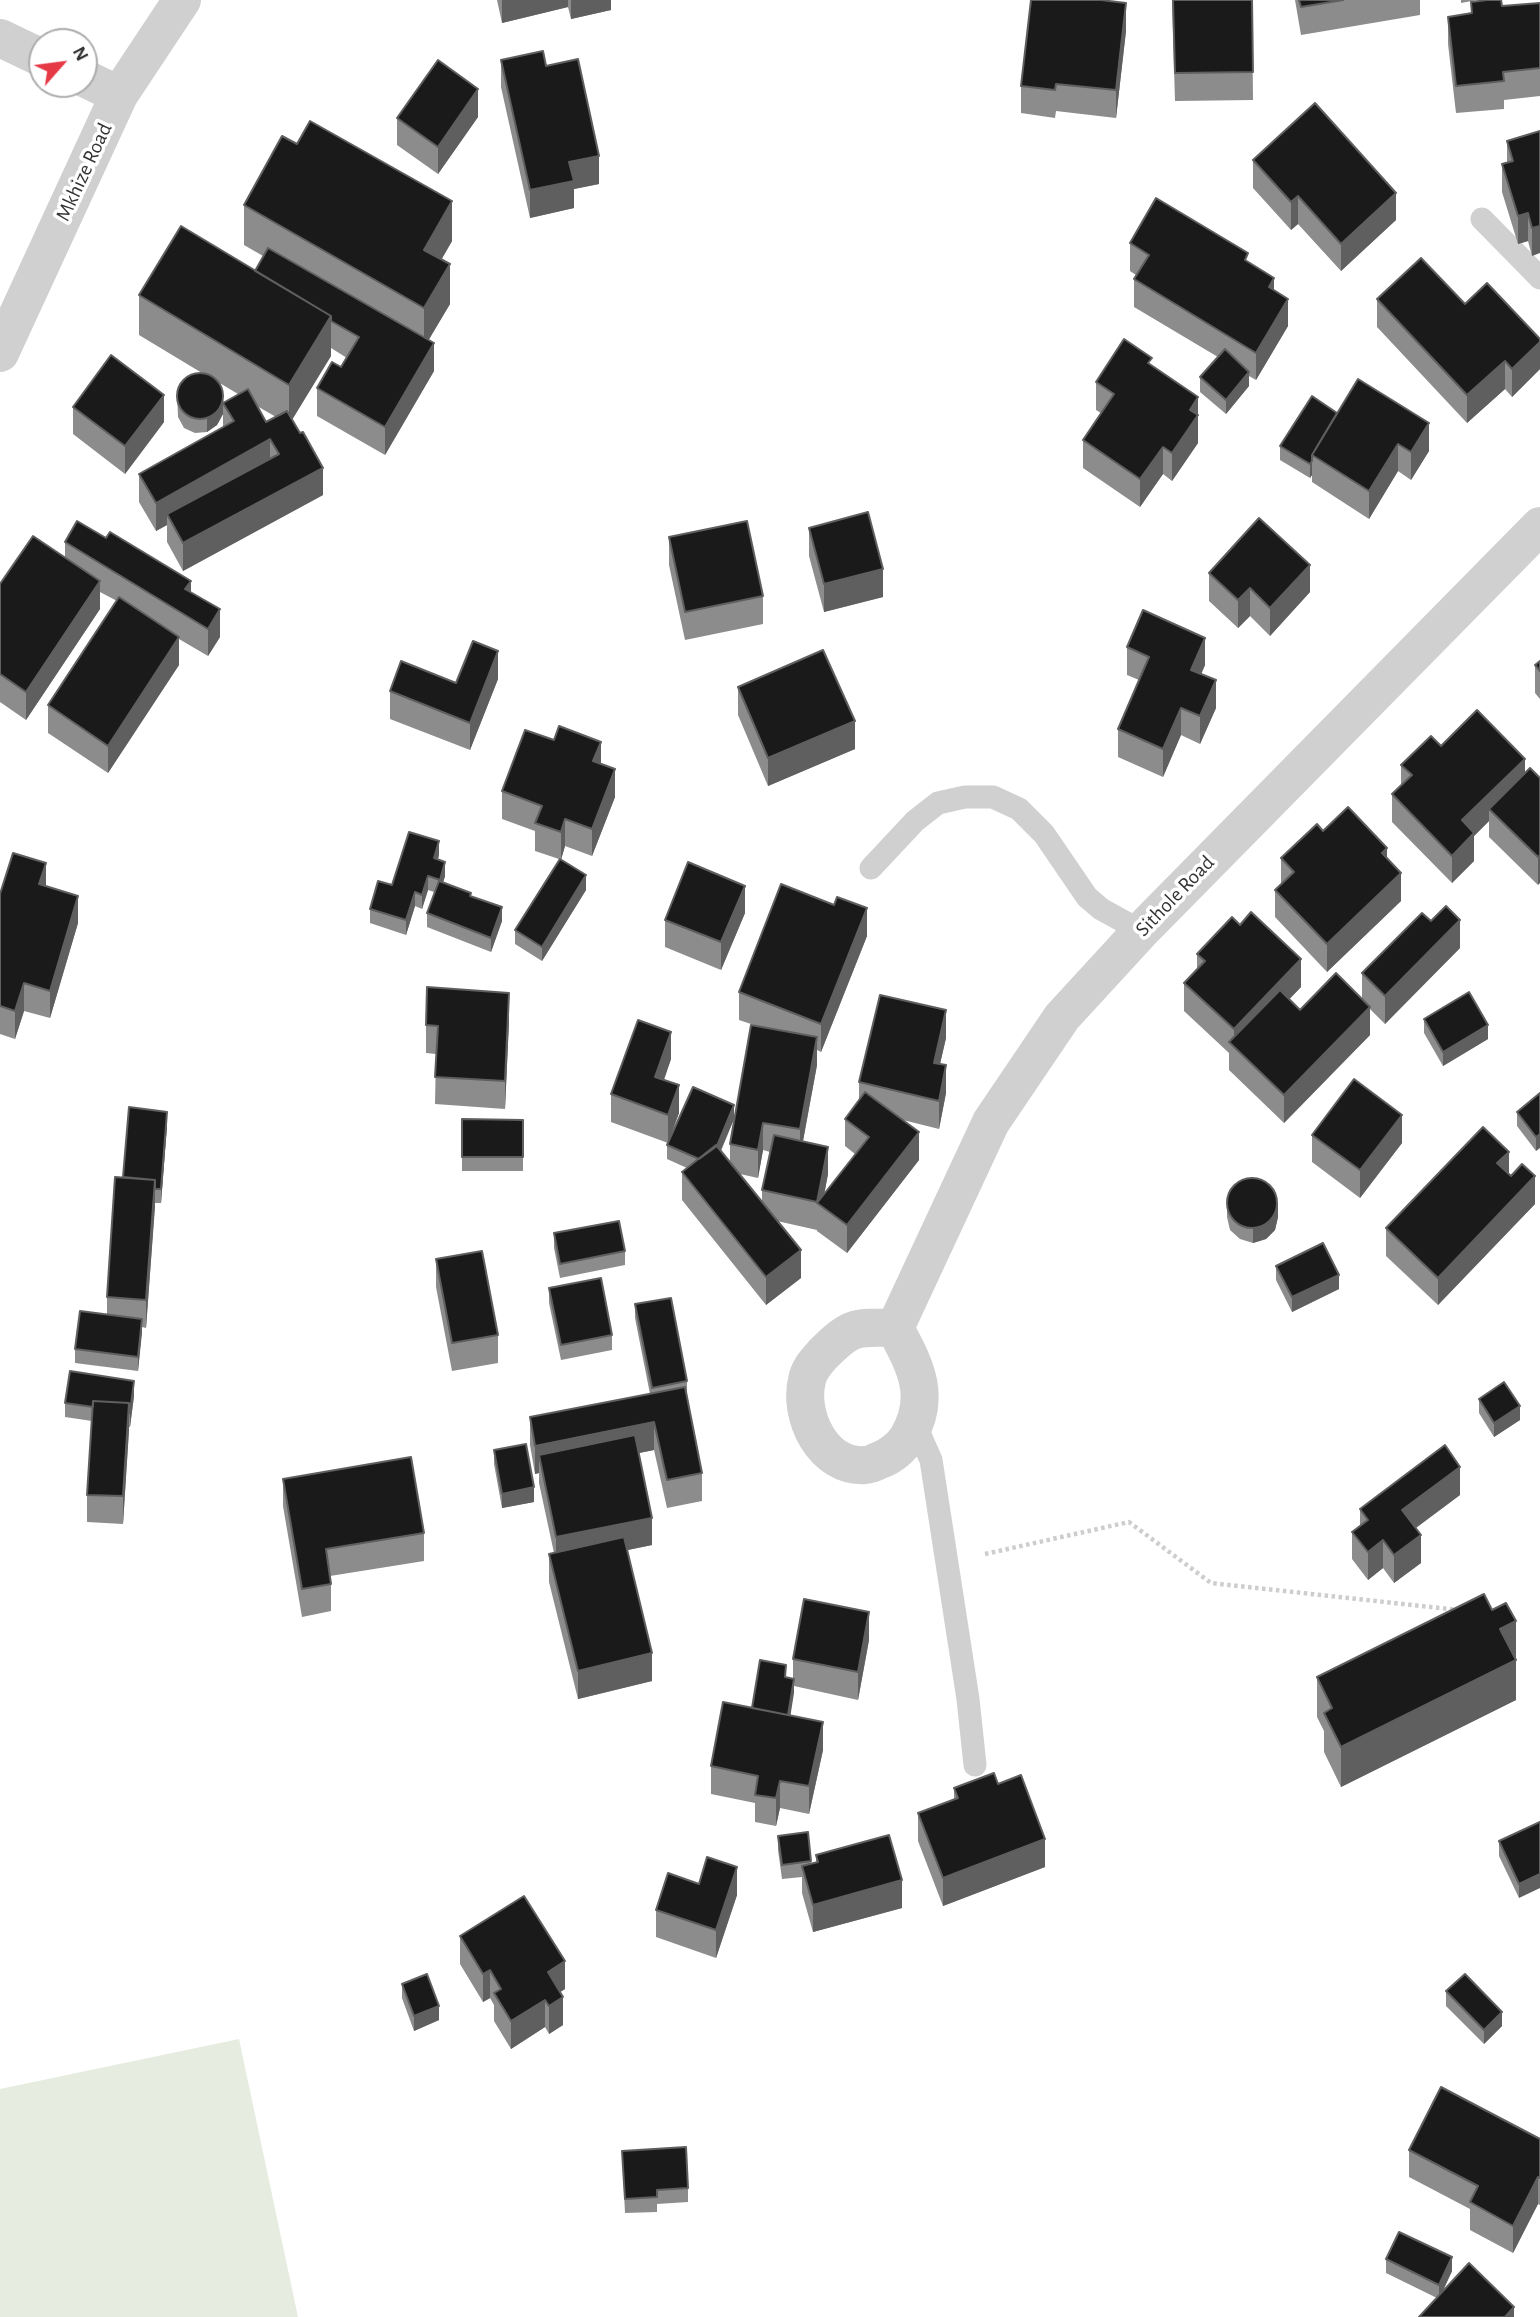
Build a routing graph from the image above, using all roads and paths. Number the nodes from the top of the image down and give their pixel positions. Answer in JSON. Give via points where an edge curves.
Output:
{"nodes":[{"id":1,"x":182,"y":0,"type":"edge"},
{"id":2,"x":0,"y":38,"type":"edge"},
{"id":3,"x":28,"y":51,"type":"edge"},
{"id":4,"x":98,"y":85,"type":"edge"},
{"id":5,"x":119,"y":95,"type":"junction"},
{"id":6,"x":1482,"y":219,"type":"dead end"},
{"id":7,"x":1540,"y":278,"type":"edge"},
{"id":8,"x":0,"y":353,"type":"edge"},
{"id":9,"x":1540,"y":526,"type":"edge"},
{"id":10,"x":871,"y":868,"type":"dead end"},
{"id":11,"x":1141,"y":931,"type":"junction"},
{"id":12,"x":895,"y":1328,"type":"junction"},
{"id":13,"x":915,"y":1424,"type":"junction"},
{"id":14,"x":946,"y":1563,"type":"junction"},
{"id":15,"x":1463,"y":1610,"type":"edge"},
{"id":16,"x":975,"y":1765,"type":"dead end"}],
"edges":[{"from":1,"to":5,"type":"street","name":"Mkhize Road"},
{"from":2,"to":3,"type":"street"},
{"from":4,"to":5,"type":"street"},
{"from":5,"to":8,"type":"street","name":"Mkhize Road"},
{"from":6,"to":7,"type":"lane"},
{"from":9,"to":11,"type":"street","name":"Sithole Road"},
{"from":10,"to":11,"type":"lane","via":[[938,803],[993,797],[1019,809],[1044,834],[1087,897]]},
{"from":11,"to":12,"type":"street","name":"Sithole Road","via":[[1062,1017],[991,1122]]},
{"from":12,"to":13,"type":"street","via":[[914,1364],[922,1399]]},
{"from":12,"to":13,"type":"street","via":[[853,1331],[813,1364],[804,1399],[808,1419],[831,1454],[865,1465],[886,1458],[903,1444]]},
{"from":13,"to":14,"type":"lane","via":[[930,1460]]},
{"from":14,"to":15,"type":"path","via":[[1129,1522],[1211,1583]]},
{"from":14,"to":16,"type":"lane"}]}
